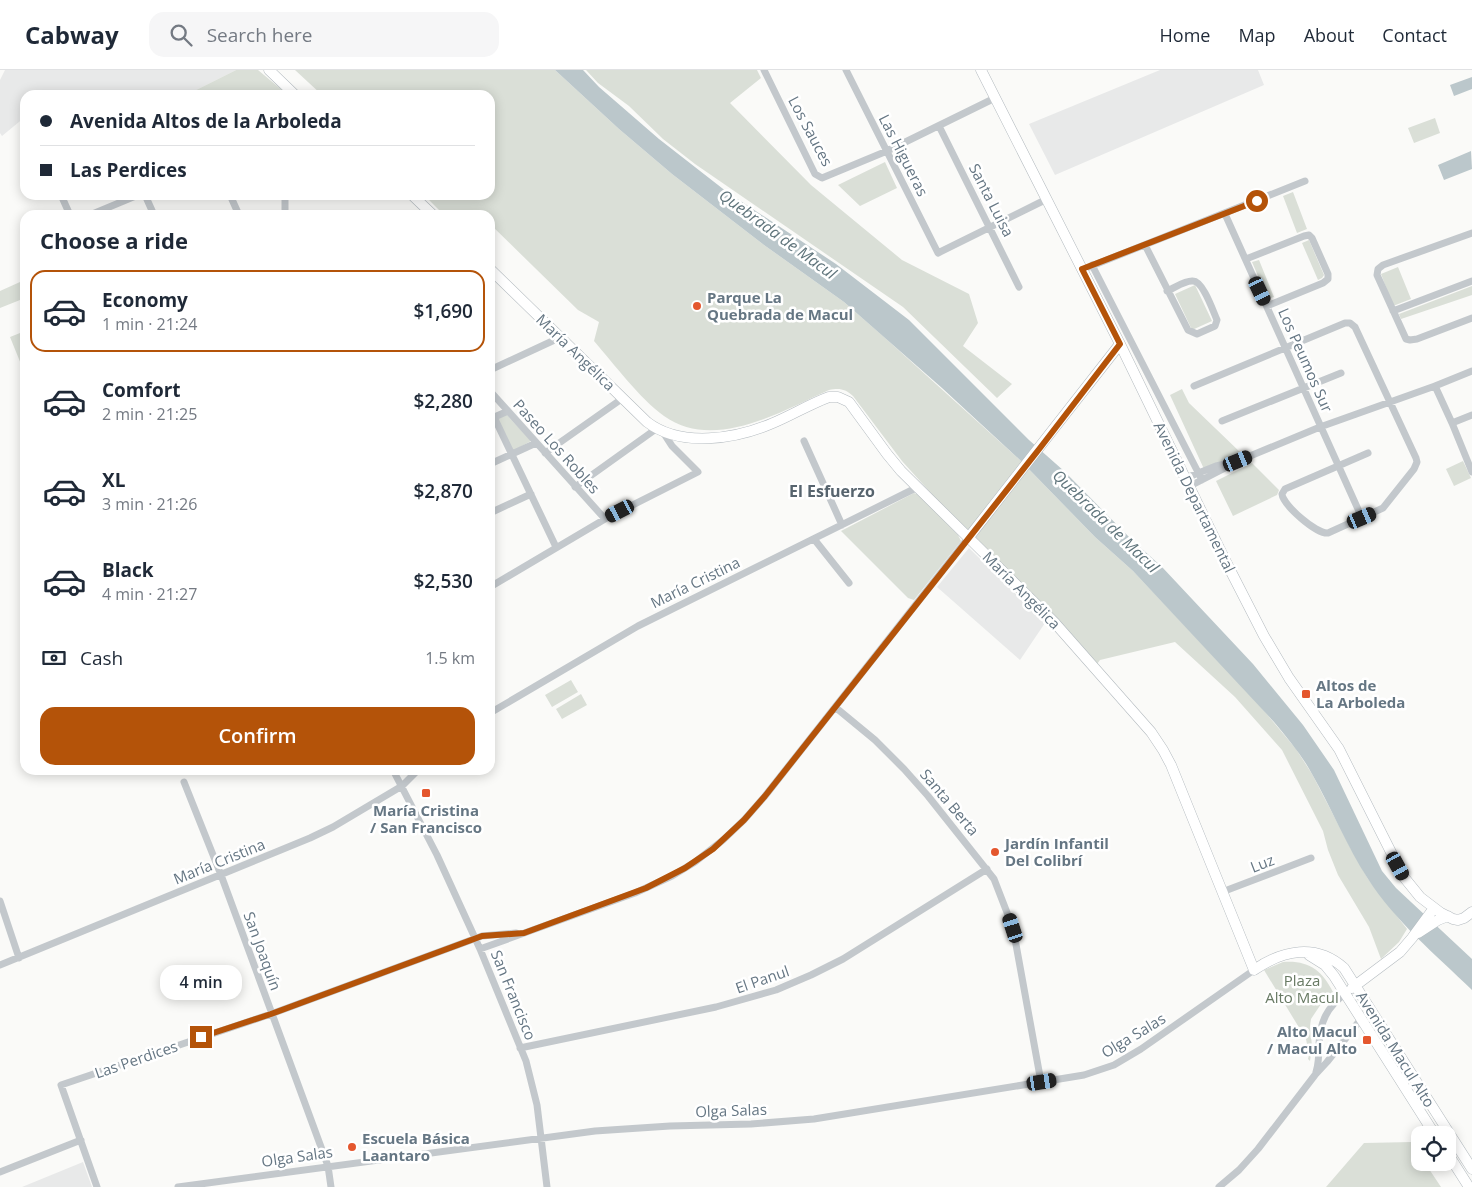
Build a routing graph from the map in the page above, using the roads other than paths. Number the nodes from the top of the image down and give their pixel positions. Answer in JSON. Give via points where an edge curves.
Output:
{"nodes":[{"id":1,"x":269,"y":70,"type":"edge"},
{"id":2,"x":764,"y":70,"type":"edge"},
{"id":3,"x":855,"y":70,"type":"edge"},
{"id":4,"x":981,"y":70,"type":"edge"},
{"id":5,"x":846,"y":72,"type":"edge"},
{"id":6,"x":290,"y":90,"type":"edge"},
{"id":7,"x":995,"y":98,"type":"junction"},
{"id":8,"x":939,"y":126,"type":"junction"},
{"id":9,"x":887,"y":151,"type":"junction"},
{"id":10,"x":1305,"y":181,"type":"dead end"},
{"id":11,"x":1047,"y":199,"type":"junction"},
{"id":12,"x":126,"y":200,"type":"edge"},
{"id":13,"x":417,"y":200,"type":"edge"},
{"id":14,"x":102,"y":210,"type":"edge"},
{"id":15,"x":428,"y":210,"type":"edge"},
{"id":16,"x":1225,"y":214,"type":"junction"},
{"id":17,"x":990,"y":227,"type":"junction"},
{"id":18,"x":1472,"y":233,"type":"edge"},
{"id":19,"x":1145,"y":244,"type":"junction"},
{"id":20,"x":1246,"y":260,"type":"junction"},
{"id":21,"x":1087,"y":267,"type":"junction"},
{"id":22,"x":495,"y":275,"type":"edge"},
{"id":23,"x":1472,"y":280,"type":"edge"},
{"id":24,"x":1020,"y":287,"type":"dead end"},
{"id":25,"x":1167,"y":291,"type":"junction"},
{"id":26,"x":1268,"y":306,"type":"junction"},
{"id":27,"x":1393,"y":311,"type":"junction"},
{"id":28,"x":1472,"y":318,"type":"edge"},
{"id":29,"x":561,"y":337,"type":"junction"},
{"id":30,"x":1120,"y":344,"type":"junction"},
{"id":31,"x":1285,"y":347,"type":"junction"},
{"id":32,"x":495,"y":368,"type":"edge"},
{"id":33,"x":1472,"y":371,"type":"edge"},
{"id":34,"x":1340,"y":373,"type":"dead end"},
{"id":35,"x":1194,"y":386,"type":"dead end"},
{"id":36,"x":1435,"y":386,"type":"junction"},
{"id":37,"x":1304,"y":389,"type":"junction"},
{"id":38,"x":495,"y":397,"type":"edge"},
{"id":39,"x":623,"y":398,"type":"junction"},
{"id":40,"x":1391,"y":402,"type":"junction"},
{"id":41,"x":508,"y":411,"type":"junction"},
{"id":42,"x":1472,"y":415,"type":"edge"},
{"id":43,"x":495,"y":417,"type":"edge"},
{"id":44,"x":1222,"y":421,"type":"dead end"},
{"id":45,"x":495,"y":423,"type":"edge"},
{"id":46,"x":1452,"y":423,"type":"junction"},
{"id":47,"x":1320,"y":427,"type":"junction"},
{"id":48,"x":659,"y":431,"type":"junction"},
{"id":49,"x":804,"y":441,"type":"dead end"},
{"id":50,"x":536,"y":443,"type":"junction"},
{"id":51,"x":545,"y":453,"type":"junction"},
{"id":52,"x":1368,"y":453,"type":"dead end"},
{"id":53,"x":512,"y":454,"type":"junction"},
{"id":54,"x":495,"y":462,"type":"edge"},
{"id":55,"x":1338,"y":466,"type":"junction"},
{"id":56,"x":1472,"y":471,"type":"edge"},
{"id":57,"x":1200,"y":476,"type":"junction"},
{"id":58,"x":1188,"y":482,"type":"junction"},
{"id":59,"x":575,"y":487,"type":"junction"},
{"id":60,"x":918,"y":487,"type":"junction"},
{"id":61,"x":531,"y":494,"type":"junction"},
{"id":62,"x":495,"y":511,"type":"edge"},
{"id":63,"x":1362,"y":518,"type":"junction"},
{"id":64,"x":604,"y":519,"type":"junction"},
{"id":65,"x":842,"y":525,"type":"junction"},
{"id":66,"x":969,"y":537,"type":"junction"},
{"id":67,"x":814,"y":539,"type":"junction"},
{"id":68,"x":556,"y":547,"type":"junction"},
{"id":69,"x":849,"y":583,"type":"dead end"},
{"id":70,"x":495,"y":584,"type":"edge"},
{"id":71,"x":835,"y":707,"type":"junction"},
{"id":72,"x":495,"y":710,"type":"edge"},
{"id":73,"x":396,"y":775,"type":"edge"},
{"id":74,"x":413,"y":775,"type":"edge"},
{"id":75,"x":184,"y":782,"type":"dead end"},
{"id":76,"x":402,"y":786,"type":"junction"},
{"id":77,"x":1311,"y":858,"type":"dead end"},
{"id":78,"x":987,"y":869,"type":"junction"},
{"id":79,"x":221,"y":874,"type":"junction"},
{"id":80,"x":1222,"y":892,"type":"junction"},
{"id":81,"x":0,"y":900,"type":"edge"},
{"id":82,"x":1472,"y":912,"type":"edge"},
{"id":83,"x":1432,"y":915,"type":"junction"},
{"id":84,"x":524,"y":933,"type":"junction"},
{"id":85,"x":476,"y":939,"type":"junction"},
{"id":86,"x":480,"y":949,"type":"junction"},
{"id":87,"x":1303,"y":953,"type":"junction"},
{"id":88,"x":20,"y":958,"type":"junction"},
{"id":89,"x":0,"y":965,"type":"edge"},
{"id":90,"x":1254,"y":970,"type":"junction"},
{"id":91,"x":1356,"y":985,"type":"junction"},
{"id":92,"x":1345,"y":994,"type":"junction"},
{"id":93,"x":271,"y":1014,"type":"junction"},
{"id":94,"x":1361,"y":1019,"type":"junction"},
{"id":95,"x":520,"y":1048,"type":"junction"},
{"id":96,"x":1314,"y":1075,"type":"junction"},
{"id":97,"x":1042,"y":1082,"type":"junction"},
{"id":98,"x":1430,"y":1126,"type":"edge"},
{"id":99,"x":541,"y":1137,"type":"junction"},
{"id":100,"x":81,"y":1140,"type":"junction"},
{"id":101,"x":328,"y":1166,"type":"junction"},
{"id":102,"x":1456,"y":1167,"type":"edge"},
{"id":103,"x":1472,"y":1169,"type":"edge"},
{"id":104,"x":0,"y":1172,"type":"edge"},
{"id":105,"x":97,"y":1187,"type":"edge"},
{"id":106,"x":178,"y":1187,"type":"edge"},
{"id":107,"x":331,"y":1187,"type":"edge"},
{"id":108,"x":547,"y":1187,"type":"edge"},
{"id":109,"x":1219,"y":1187,"type":"edge"},
{"id":110,"x":1469,"y":1187,"type":"edge"}],
"edges":[{"from":1,"to":6,"type":"street"},
{"from":2,"to":9,"type":"street","name":"Los Sauces","via":[[814,172],[820,177]]},
{"from":3,"to":5,"type":"street"},
{"from":4,"to":7,"type":"street","name":"Avenida Departamental"},
{"from":5,"to":9,"type":"street","name":"Las Higueras"},
{"from":7,"to":8,"type":"street"},
{"from":7,"to":11,"type":"street","name":"Avenida Departamental"},
{"from":8,"to":9,"type":"street"},
{"from":8,"to":17,"type":"street","name":"Santa Luisa"},
{"from":9,"to":17,"type":"street","name":"Las Higueras","via":[[938,253]]},
{"from":10,"to":16,"type":"street"},
{"from":11,"to":17,"type":"street"},
{"from":11,"to":21,"type":"street","name":"Avenida Departamental"},
{"from":12,"to":14,"type":"street"},
{"from":13,"to":15,"type":"street"},
{"from":16,"to":19,"type":"street"},
{"from":16,"to":20,"type":"street","name":"Los Peumos Sur"},
{"from":17,"to":24,"type":"street","name":"Santa Luisa"},
{"from":18,"to":27,"type":"street","via":[[1380,267],[1377,275]]},
{"from":19,"to":21,"type":"street"},
{"from":19,"to":25,"type":"street"},
{"from":20,"to":26,"type":"street","name":"Los Peumos Sur"},
{"from":20,"to":26,"type":"street","via":[[1309,235],[1312,238],[1328,279]]},
{"from":21,"to":30,"type":"street","name":"Avenida Departamental"},
{"from":21,"to":57,"type":"street","name":"Avenida Departamental"},
{"from":22,"to":29,"type":"street","name":"María Angélica"},
{"from":23,"to":27,"type":"street"},
{"from":25,"to":25,"type":"street","via":[[1188,330],[1197,334],[1216,324],[1201,284],[1190,281]]},
{"from":26,"to":31,"type":"street","name":"Los Peumos Sur"},
{"from":27,"to":28,"type":"street","via":[[1404,336],[1410,340]]},
{"from":29,"to":32,"type":"street"},
{"from":29,"to":39,"type":"street","name":"María Angélica"},
{"from":30,"to":58,"type":"street","name":"Avenida Departamental"},
{"from":30,"to":66,"type":"street","name":"Las Perdices"},
{"from":31,"to":35,"type":"street"},
{"from":31,"to":37,"type":"street","name":"Los Peumos Sur"},
{"from":31,"to":40,"type":"street","via":[[1345,322],[1350,323],[1355,327]]},
{"from":33,"to":36,"type":"street"},
{"from":34,"to":37,"type":"street"},
{"from":36,"to":40,"type":"street"},
{"from":36,"to":46,"type":"street"},
{"from":37,"to":44,"type":"street"},
{"from":37,"to":47,"type":"street","name":"Los Peumos Sur"},
{"from":38,"to":41,"type":"street","name":"Paseo Los Robles"},
{"from":39,"to":48,"type":"street","name":"María Angélica"},
{"from":39,"to":51,"type":"street"},
{"from":40,"to":47,"type":"street"},
{"from":40,"to":63,"type":"street","via":[[1417,462],[1383,508]]},
{"from":41,"to":43,"type":"street"},
{"from":41,"to":50,"type":"street","name":"Paseo Los Robles"},
{"from":42,"to":46,"type":"street"},
{"from":45,"to":53,"type":"street"},
{"from":46,"to":56,"type":"street"},
{"from":47,"to":55,"type":"street","name":"Los Peumos Sur"},
{"from":47,"to":57,"type":"street"},
{"from":48,"to":59,"type":"street"},
{"from":48,"to":60,"type":"street","name":"María Angélica","via":[[704,437],[742,433],[774,423],[825,399],[838,397],[852,405],[887,454]]},
{"from":48,"to":64,"type":"street","name":"María Angélica","via":[[698,472]]},
{"from":49,"to":65,"type":"street"},
{"from":50,"to":51,"type":"street","name":"Paseo Los Robles"},
{"from":50,"to":53,"type":"street"},
{"from":51,"to":59,"type":"street","name":"Paseo Los Robles"},
{"from":52,"to":55,"type":"street"},
{"from":53,"to":54,"type":"street"},
{"from":53,"to":61,"type":"street"},
{"from":55,"to":63,"type":"street","name":"Los Peumos Sur"},
{"from":55,"to":63,"type":"street","via":[[1289,487],[1282,494],[1283,500],[1319,532],[1328,533]]},
{"from":57,"to":58,"type":"street"},
{"from":58,"to":83,"type":"street","name":"Avenida Departamental","via":[[1280,665],[1339,750],[1403,876]]},
{"from":59,"to":64,"type":"street","name":"Paseo Los Robles"},
{"from":60,"to":65,"type":"street","name":"María Cristina"},
{"from":60,"to":66,"type":"street","name":"María Angélica"},
{"from":61,"to":62,"type":"street"},
{"from":61,"to":68,"type":"street"},
{"from":64,"to":68,"type":"street"},
{"from":65,"to":67,"type":"street","name":"María Cristina"},
{"from":66,"to":71,"type":"street","name":"Las Perdices"},
{"from":66,"to":80,"type":"street","name":"María Angélica","via":[[1054,622],[1158,741],[1171,765]]},
{"from":67,"to":69,"type":"street"},
{"from":67,"to":72,"type":"street","name":"María Cristina","via":[[638,626]]},
{"from":68,"to":70,"type":"street"},
{"from":71,"to":78,"type":"street","name":"Santa Berta","via":[[904,769]]},
{"from":71,"to":84,"type":"street","name":"Las Perdices","via":[[754,809],[704,856],[646,888]]},
{"from":73,"to":76,"type":"street","name":"San Francisco"},
{"from":74,"to":76,"type":"street","name":"María Cristina"},
{"from":75,"to":79,"type":"street","name":"San Joaquín"},
{"from":76,"to":79,"type":"street","name":"María Cristina","via":[[325,831]]},
{"from":76,"to":85,"type":"street","name":"San Francisco"},
{"from":77,"to":80,"type":"street","name":"Luz"},
{"from":78,"to":95,"type":"street","name":"El Panul","via":[[842,959],[776,990],[716,1007]]},
{"from":78,"to":97,"type":"street","name":"Santa Berta","via":[[998,886],[1013,928]]},
{"from":79,"to":88,"type":"street","name":"María Cristina"},
{"from":79,"to":93,"type":"street","name":"San Joaquín"},
{"from":80,"to":90,"type":"street","name":"María Angélica"},
{"from":81,"to":88,"type":"street"},
{"from":82,"to":83,"type":"street","name":"Avenida Departamental","via":[[1458,920]]},
{"from":83,"to":91,"type":"street","via":[[1391,959]]},
{"from":84,"to":85,"type":"street","name":"Las Perdices"},
{"from":84,"to":86,"type":"street","name":"Las Perdices"},
{"from":85,"to":86,"type":"street","name":"San Francisco"},
{"from":85,"to":93,"type":"street","name":"Las Perdices"},
{"from":86,"to":95,"type":"street","name":"San Francisco"},
{"from":87,"to":90,"type":"street","name":"Avenida Macul Alto","via":[[1275,958]]},
{"from":87,"to":91,"type":"street","name":"Avenida Macul Alto","via":[[1320,953],[1335,960]]},
{"from":87,"to":92,"type":"street","name":"Avenida Macul Alto","via":[[1325,965]]},
{"from":88,"to":89,"type":"street","name":"María Cristina"},
{"from":90,"to":97,"type":"street","name":"Olga Salas","via":[[1114,1065],[1084,1075]]},
{"from":91,"to":92,"type":"street"},
{"from":91,"to":103,"type":"street","name":"Avenida Macul Alto"},
{"from":92,"to":94,"type":"street","name":"Avenida Macul Alto"},
{"from":92,"to":96,"type":"street","via":[[1331,1006],[1323,1020]]},
{"from":93,"to":100,"type":"street","name":"Las Perdices","via":[[61,1084]]},
{"from":93,"to":101,"type":"street","name":"San Joaquín"},
{"from":94,"to":96,"type":"street"},
{"from":94,"to":98,"type":"street","name":"Avenida Macul Alto"},
{"from":95,"to":99,"type":"street","name":"San Francisco","via":[[534,1089]]},
{"from":96,"to":109,"type":"street","via":[[1258,1150]]},
{"from":97,"to":99,"type":"street","name":"Olga Salas","via":[[814,1119],[619,1128]]},
{"from":99,"to":101,"type":"street","name":"Olga Salas"},
{"from":99,"to":108,"type":"street","name":"San Francisco"},
{"from":100,"to":104,"type":"street"},
{"from":100,"to":105,"type":"street"},
{"from":101,"to":106,"type":"street","name":"Olga Salas"},
{"from":101,"to":107,"type":"street","name":"San Joaquín"},
{"from":102,"to":110,"type":"street"}]}
